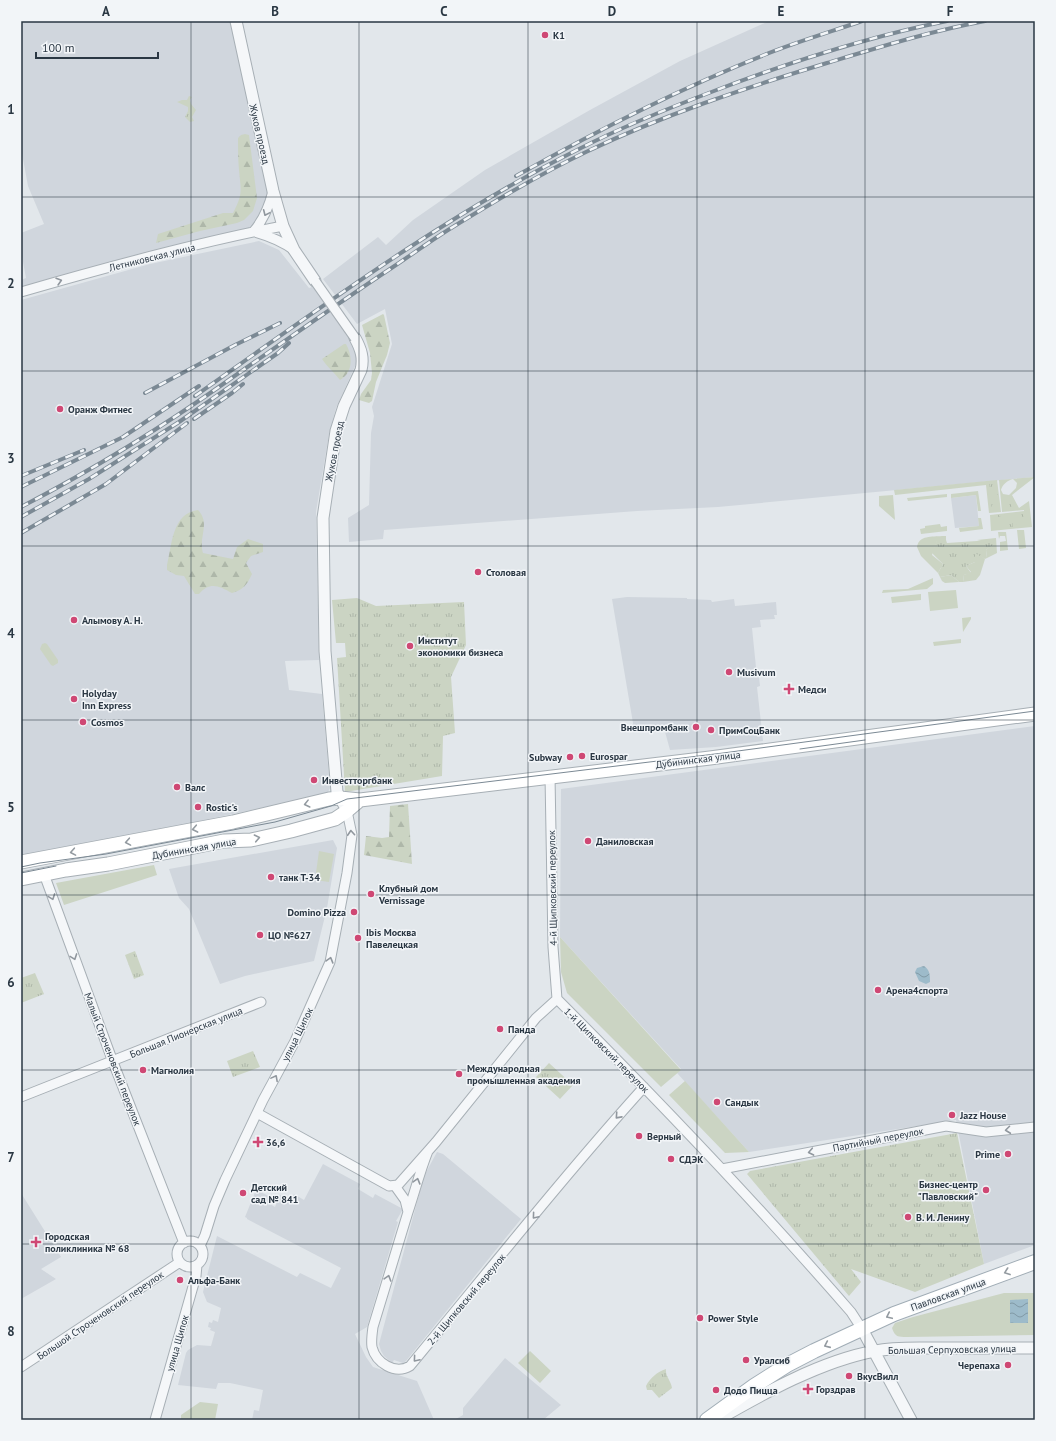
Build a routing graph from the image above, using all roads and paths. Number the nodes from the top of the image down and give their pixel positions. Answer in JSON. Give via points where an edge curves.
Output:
{"nodes":[{"id":1,"x":236,"y":21,"type":"edge"},
{"id":2,"x":273,"y":191,"type":"junction"},
{"id":3,"x":283,"y":226,"type":"junction"},
{"id":4,"x":254,"y":232,"type":"junction"},
{"id":5,"x":294,"y":250,"type":"junction"},
{"id":6,"x":315,"y":281,"type":"joint"},
{"id":7,"x":21,"y":292,"type":"edge"},
{"id":8,"x":355,"y":338,"type":"joint"},
{"id":9,"x":1035,"y":714,"type":"edge"},
{"id":10,"x":550,"y":776,"type":"junction"},
{"id":11,"x":338,"y":795,"type":"junction"},
{"id":12,"x":360,"y":800,"type":"junction"},
{"id":13,"x":347,"y":811,"type":"junction"},
{"id":14,"x":21,"y":862,"type":"edge"},
{"id":15,"x":44,"y":874,"type":"junction"},
{"id":16,"x":21,"y":879,"type":"edge"},
{"id":17,"x":557,"y":999,"type":"junction"},
{"id":18,"x":261,"y":1002,"type":"dead end"},
{"id":19,"x":113,"y":1062,"type":"junction"},
{"id":20,"x":644,"y":1087,"type":"junction"},
{"id":21,"x":21,"y":1097,"type":"edge"},
{"id":22,"x":257,"y":1113,"type":"junction"},
{"id":23,"x":1035,"y":1127,"type":"edge"},
{"id":24,"x":428,"y":1151,"type":"junction"},
{"id":25,"x":722,"y":1169,"type":"junction"},
{"id":26,"x":395,"y":1186,"type":"junction"},
{"id":27,"x":408,"y":1212,"type":"junction"},
{"id":28,"x":184,"y":1243,"type":"junction"},
{"id":29,"x":200,"y":1246,"type":"junction"},
{"id":30,"x":180,"y":1262,"type":"junction"},
{"id":31,"x":1035,"y":1262,"type":"edge"},
{"id":32,"x":197,"y":1265,"type":"junction"},
{"id":33,"x":862,"y":1329,"type":"junction"},
{"id":34,"x":1035,"y":1348,"type":"edge"},
{"id":35,"x":874,"y":1351,"type":"junction"},
{"id":36,"x":21,"y":1367,"type":"edge"},
{"id":37,"x":155,"y":1420,"type":"edge"},
{"id":38,"x":707,"y":1420,"type":"edge"},
{"id":39,"x":717,"y":1420,"type":"edge"},
{"id":40,"x":912,"y":1420,"type":"edge"}],
"edges":[{"from":1,"to":2,"type":"street","name":"Жуков проезд"},
{"from":2,"to":3,"type":"street","name":"Жуков проезд"},
{"from":2,"to":4,"type":"street","one_way":true,"via":[[268,209]]},
{"from":3,"to":4,"type":"street","name":"Летниковская улица"},
{"from":3,"to":5,"type":"street","name":"Жуков проезд"},
{"from":4,"to":5,"type":"street","via":[[270,236]]},
{"from":7,"to":4,"type":"street","name":"Летниковская улица","one_way":true},
{"from":5,"to":6,"type":"street","name":"Жуков проезд"},
{"from":6,"to":8,"type":"street","name":"Жуков проезд","bridge":true},
{"from":8,"to":11,"type":"street","name":"Жуков проезд","via":[[361,349],[361,370],[344,406],[336,431],[322,529],[325,651]]},
{"from":9,"to":10,"type":"main road","name":"Дубининская улица","via":[[710,758]]},
{"from":10,"to":12,"type":"main road","name":"Дубининская улица"},
{"from":10,"to":17,"type":"street","name":"4-й Щипковский переулок","via":[[553,947]]},
{"from":11,"to":12,"type":"main road","name":"Дубининская улица"},
{"from":11,"to":13,"type":"street"},
{"from":11,"to":14,"type":"main road","name":"Дубининская улица","one_way":true,"via":[[218,825]]},
{"from":12,"to":13,"type":"main road","name":"Дубининская улица"},
{"from":15,"to":13,"type":"main road","name":"Дубининская улица","one_way":true,"via":[[224,841],[251,840],[330,821]]},
{"from":22,"to":13,"type":"street","name":"улица Щипок","one_way":true,"via":[[295,1041],[330,962],[352,835]]},
{"from":15,"to":16,"type":"main road","name":"Дубининская улица"},
{"from":15,"to":19,"type":"street","name":"Малый Строченовский переулок","one_way":true},
{"from":17,"to":20,"type":"street","name":"1-й Щипковский переулок"},
{"from":17,"to":24,"type":"street","name":"1-й Щипковский переулок","via":[[536,1018]]},
{"from":18,"to":19,"type":"street","name":"Большая Пионерская улица"},
{"from":19,"to":21,"type":"street","name":"Большая Пионерская улица"},
{"from":19,"to":28,"type":"street","name":"Малый Строченовский переулок"},
{"from":20,"to":25,"type":"street","name":"1-й Щипковский переулок"},
{"from":20,"to":27,"type":"street","name":"2-й Щипковский переулок","one_way":true,"via":[[410,1366],[399,1370],[392,1369],[379,1359],[374,1351],[372,1338],[373,1327]]},
{"from":22,"to":26,"type":"street","via":[[389,1186]]},
{"from":22,"to":29,"type":"street","name":"улица Щипок","via":[[220,1190]]},
{"from":23,"to":25,"type":"street","name":"Партийный переулок","one_way":true,"via":[[986,1132],[946,1126]]},
{"from":24,"to":26,"type":"street","name":"1-й Щипковский переулок","via":[[401,1183]]},
{"from":27,"to":24,"type":"street","name":"2-й Щипковский переулок","one_way":true},
{"from":25,"to":33,"type":"street","name":"1-й Щипковский переулок","via":[[851,1312]]},
{"from":26,"to":27,"type":"street","via":[[405,1200]]},
{"from":28,"to":29,"type":"street","via":[[192,1242]]},
{"from":28,"to":30,"type":"street","via":[[178,1250]]},
{"from":29,"to":32,"type":"street","via":[[203,1256]]},
{"from":30,"to":32,"type":"street","via":[[190,1267]]},
{"from":30,"to":36,"type":"street","name":"Большой Строченовский переулок"},
{"from":31,"to":33,"type":"main road","name":"Павловская улица","one_way":true,"via":[[897,1313]]},
{"from":32,"to":37,"type":"street","name":"улица Щипок"},
{"from":33,"to":35,"type":"street"},
{"from":33,"to":38,"type":"main road","one_way":true,"via":[[787,1365]]},
{"from":34,"to":35,"type":"street","name":"Большая Серпуховская улица","via":[[902,1348]]},
{"from":35,"to":39,"type":"street","name":"Большая Серпуховская улица","via":[[795,1379]]},
{"from":35,"to":40,"type":"street"}]}
